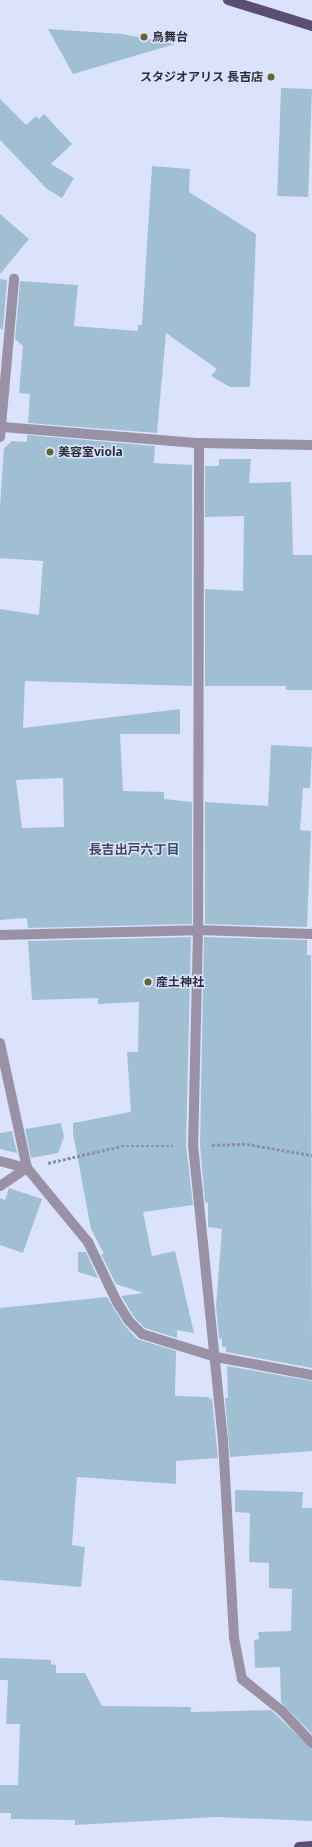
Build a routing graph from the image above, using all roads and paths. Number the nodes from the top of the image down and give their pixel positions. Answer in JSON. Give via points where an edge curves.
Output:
{"nodes":[{"id":1,"x":228,"y":0,"type":"edge"},
{"id":2,"x":312,"y":26,"type":"edge"},
{"id":3,"x":14,"y":279,"type":"dead end"},
{"id":4,"x":1,"y":432,"type":"edge"},
{"id":5,"x":199,"y":443,"type":"junction"},
{"id":6,"x":312,"y":445,"type":"edge"},
{"id":7,"x":198,"y":930,"type":"junction"},
{"id":8,"x":312,"y":934,"type":"edge"},
{"id":9,"x":0,"y":935,"type":"edge"},
{"id":10,"x":0,"y":1043,"type":"edge"},
{"id":11,"x":193,"y":1145,"type":"junction"},
{"id":12,"x":312,"y":1155,"type":"edge"},
{"id":13,"x":0,"y":1161,"type":"edge"},
{"id":14,"x":27,"y":1168,"type":"junction"},
{"id":15,"x":0,"y":1186,"type":"edge"},
{"id":16,"x":216,"y":1357,"type":"junction"},
{"id":17,"x":312,"y":1376,"type":"edge"},
{"id":18,"x":312,"y":1743,"type":"edge"},
{"id":19,"x":312,"y":1846,"type":"edge"},
{"id":20,"x":299,"y":1847,"type":"edge"}],
"edges":[{"from":1,"to":2,"type":"main road"},
{"from":3,"to":4,"type":"street"},
{"from":4,"to":5,"type":"street"},
{"from":5,"to":6,"type":"street"},
{"from":5,"to":7,"type":"street"},
{"from":7,"to":8,"type":"street"},
{"from":7,"to":9,"type":"street"},
{"from":7,"to":11,"type":"street"},
{"from":10,"to":14,"type":"street"},
{"from":11,"to":12,"type":"path","via":[[247,1144]]},
{"from":11,"to":14,"type":"path","via":[[121,1146]]},
{"from":11,"to":16,"type":"street","via":[[205,1278]]},
{"from":13,"to":14,"type":"street"},
{"from":14,"to":15,"type":"street"},
{"from":14,"to":16,"type":"street","via":[[88,1242],[129,1322],[142,1334]]},
{"from":16,"to":17,"type":"street"},
{"from":16,"to":18,"type":"street","via":[[234,1638],[242,1679],[282,1711]]},
{"from":19,"to":20,"type":"main road"}]}
